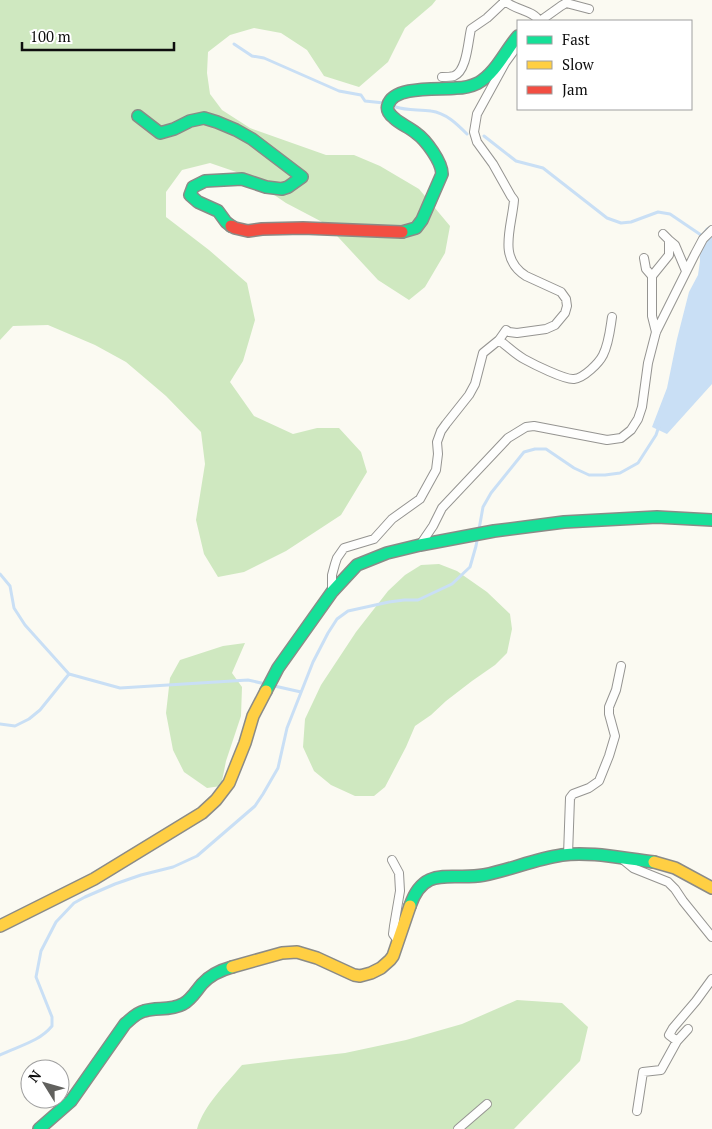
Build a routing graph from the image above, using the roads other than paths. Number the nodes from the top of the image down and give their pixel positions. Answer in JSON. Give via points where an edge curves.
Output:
{"nodes":[{"id":1,"x":504,"y":1,"type":"edge"},
{"id":2,"x":589,"y":9,"type":"dead end"},
{"id":3,"x":540,"y":20,"type":"edge"},
{"id":4,"x":541,"y":20,"type":"edge"},
{"id":5,"x":517,"y":37,"type":"edge"},
{"id":6,"x":517,"y":46,"type":"edge"},
{"id":7,"x":442,"y":77,"type":"dead end"},
{"id":8,"x":138,"y":116,"type":"dead end"},
{"id":9,"x":712,"y":230,"type":"edge"},
{"id":10,"x":644,"y":258,"type":"dead end"},
{"id":11,"x":686,"y":271,"type":"junction"},
{"id":12,"x":652,"y":276,"type":"junction"},
{"id":13,"x":612,"y":317,"type":"dead end"},
{"id":14,"x":656,"y":332,"type":"junction"},
{"id":15,"x":499,"y":340,"type":"junction"},
{"id":16,"x":712,"y":520,"type":"edge"},
{"id":17,"x":420,"y":545,"type":"junction"},
{"id":18,"x":332,"y":592,"type":"junction"},
{"id":19,"x":621,"y":666,"type":"dead end"},
{"id":20,"x":568,"y":855,"type":"junction"},
{"id":21,"x":620,"y":858,"type":"junction"},
{"id":22,"x":392,"y":860,"type":"dead end"},
{"id":23,"x":712,"y":888,"type":"edge"},
{"id":24,"x":0,"y":926,"type":"edge"},
{"id":25,"x":712,"y":937,"type":"edge"},
{"id":26,"x":398,"y":942,"type":"junction"},
{"id":27,"x":712,"y":979,"type":"edge"},
{"id":28,"x":688,"y":1029,"type":"dead end"},
{"id":29,"x":677,"y":1042,"type":"junction"},
{"id":30,"x":487,"y":1104,"type":"dead end"},
{"id":31,"x":637,"y":1111,"type":"dead end"},
{"id":32,"x":39,"y":1129,"type":"edge"},
{"id":33,"x":458,"y":1129,"type":"edge"}],
"edges":[{"from":1,"to":3,"type":"street"},
{"from":1,"to":7,"type":"street","via":[[471,29],[462,70],[455,76]]},
{"from":2,"to":4,"type":"street","via":[[566,3]]},
{"from":5,"to":8,"type":"street","via":[[483,80],[462,88],[413,90],[398,94],[388,104],[391,115],[420,135],[442,168],[422,220],[416,228],[402,232],[312,228],[248,231],[235,228],[218,211],[190,195],[193,187],[205,181],[242,179],[266,188],[282,189],[302,177],[252,139],[217,122],[204,118],[160,134]]},
{"from":6,"to":15,"type":"street","via":[[477,114],[474,132],[514,200],[508,245],[513,263],[522,273],[561,292],[567,306],[555,325],[517,333],[506,330]]},
{"from":9,"to":11,"type":"street","via":[[703,239]]},
{"from":10,"to":12,"type":"street","via":[[646,270]]},
{"from":11,"to":12,"type":"street","via":[[675,245],[666,237],[669,254]]},
{"from":11,"to":14,"type":"street"},
{"from":12,"to":14,"type":"street","via":[[652,316]]},
{"from":13,"to":15,"type":"street","via":[[602,357],[586,374],[575,379],[524,359]]},
{"from":14,"to":17,"type":"street","via":[[642,407],[631,430],[621,438],[607,440],[526,427],[508,438],[442,508]]},
{"from":15,"to":18,"type":"street","via":[[483,353],[475,384],[441,431],[436,470],[420,499],[392,519],[374,538],[344,548],[335,564]]},
{"from":16,"to":17,"type":"street","via":[[613,518],[564,522]]},
{"from":17,"to":18,"type":"street","via":[[386,553],[357,565]]},
{"from":18,"to":24,"type":"street","via":[[278,668],[254,716],[229,782],[216,800],[202,813],[94,879]]},
{"from":19,"to":20,"type":"street","via":[[609,707],[615,736],[606,764],[599,781],[570,798]]},
{"from":20,"to":21,"type":"street"},
{"from":20,"to":26,"type":"street","via":[[477,876],[442,876],[429,880],[414,894]]},
{"from":21,"to":23,"type":"street","via":[[675,868]]},
{"from":21,"to":25,"type":"street","via":[[633,868],[668,882]]},
{"from":22,"to":26,"type":"street","via":[[400,873],[394,926]]},
{"from":26,"to":32,"type":"street","via":[[387,964],[380,970],[362,975],[354,975],[303,953],[290,952],[220,972],[209,978],[190,1000],[177,1007],[137,1012],[70,1101]]},
{"from":27,"to":29,"type":"street","via":[[669,1035]]},
{"from":28,"to":29,"type":"street"},
{"from":29,"to":31,"type":"street","via":[[661,1070],[642,1072]]},
{"from":30,"to":33,"type":"street"}]}
